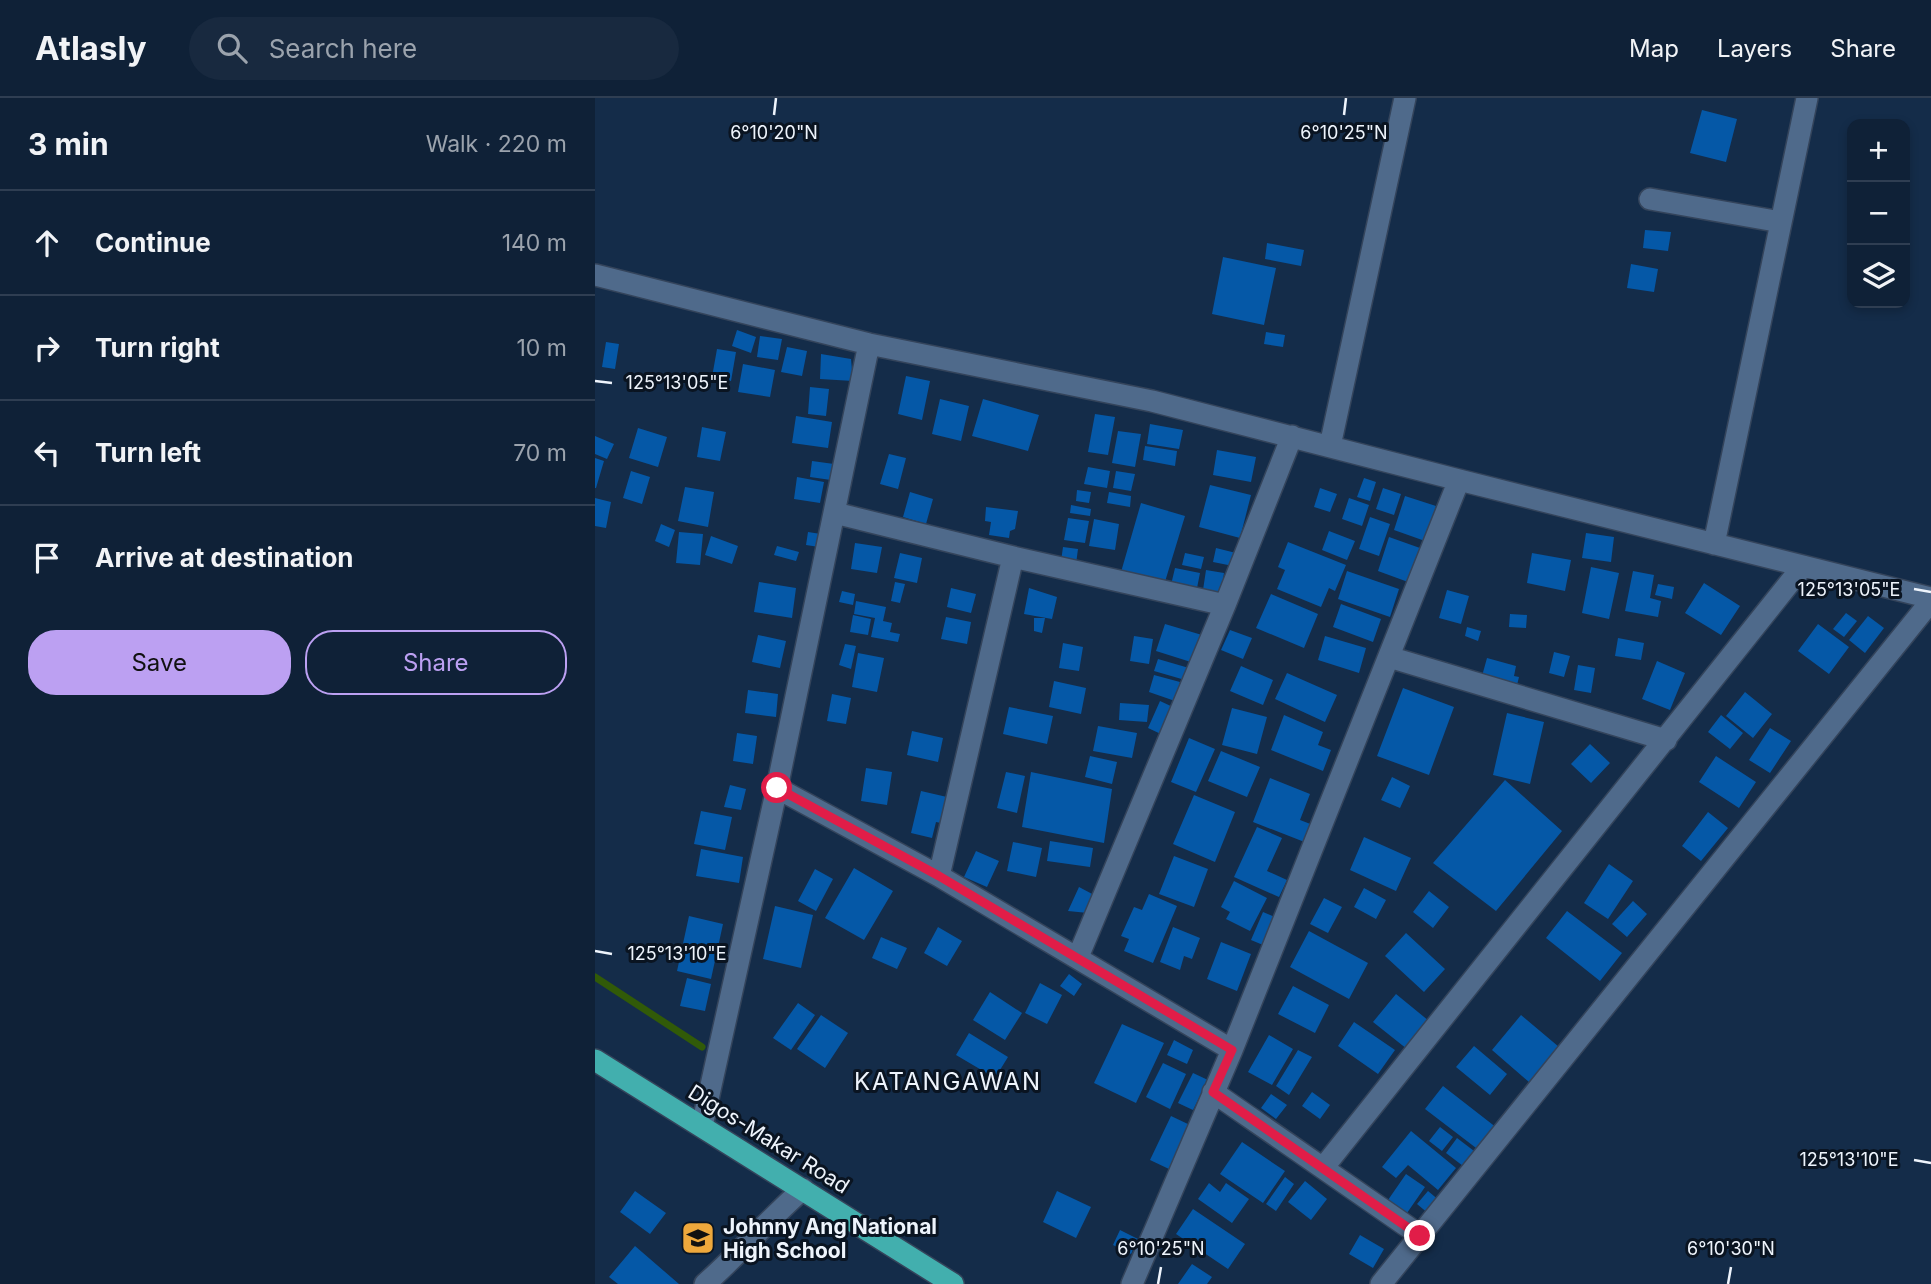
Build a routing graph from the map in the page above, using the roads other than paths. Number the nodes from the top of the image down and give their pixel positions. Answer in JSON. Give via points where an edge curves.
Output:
{"nodes":[{"id":1,"x":1405,"y":98,"type":"edge"},
{"id":2,"x":1807,"y":98,"type":"edge"},
{"id":3,"x":1650,"y":199,"type":"dead end"},
{"id":4,"x":1781,"y":222,"type":"junction"},
{"id":5,"x":595,"y":275,"type":"edge"},
{"id":6,"x":869,"y":344,"type":"junction"},
{"id":7,"x":1291,"y":436,"type":"junction"},
{"id":8,"x":1331,"y":446,"type":"junction"},
{"id":9,"x":1459,"y":480,"type":"junction"},
{"id":10,"x":835,"y":513,"type":"junction"},
{"id":11,"x":1714,"y":544,"type":"junction"},
{"id":12,"x":1013,"y":557,"type":"junction"},
{"id":13,"x":1803,"y":566,"type":"junction"},
{"id":14,"x":1931,"y":599,"type":"edge"},
{"id":15,"x":1225,"y":605,"type":"junction"},
{"id":16,"x":1389,"y":657,"type":"junction"},
{"id":17,"x":1666,"y":740,"type":"junction"},
{"id":18,"x":777,"y":788,"type":"junction"},
{"id":19,"x":939,"y":876,"type":"junction"},
{"id":20,"x":1078,"y":957,"type":"junction"},
{"id":21,"x":1232,"y":1050,"type":"junction"},
{"id":22,"x":595,"y":1060,"type":"edge"},
{"id":23,"x":1213,"y":1092,"type":"junction"},
{"id":24,"x":702,"y":1126,"type":"junction"},
{"id":25,"x":1323,"y":1168,"type":"junction"},
{"id":26,"x":803,"y":1189,"type":"junction"},
{"id":27,"x":1420,"y":1236,"type":"junction"},
{"id":28,"x":727,"y":1275,"type":"edge"},
{"id":29,"x":705,"y":1284,"type":"edge"},
{"id":30,"x":953,"y":1284,"type":"edge"},
{"id":31,"x":1132,"y":1284,"type":"edge"},
{"id":32,"x":1381,"y":1284,"type":"edge"}],
"edges":[{"from":1,"to":8,"type":"street"},
{"from":2,"to":4,"type":"street"},
{"from":3,"to":4,"type":"street"},
{"from":4,"to":11,"type":"street"},
{"from":5,"to":6,"type":"street"},
{"from":6,"to":7,"type":"street","via":[[1152,401]]},
{"from":6,"to":10,"type":"street"},
{"from":7,"to":8,"type":"street"},
{"from":7,"to":15,"type":"street"},
{"from":8,"to":9,"type":"street"},
{"from":9,"to":11,"type":"street"},
{"from":9,"to":16,"type":"street"},
{"from":10,"to":12,"type":"street"},
{"from":10,"to":18,"type":"street"},
{"from":11,"to":13,"type":"street"},
{"from":12,"to":15,"type":"street"},
{"from":12,"to":19,"type":"street"},
{"from":13,"to":14,"type":"street"},
{"from":13,"to":17,"type":"street"},
{"from":14,"to":27,"type":"street"},
{"from":15,"to":20,"type":"street"},
{"from":16,"to":17,"type":"street"},
{"from":16,"to":21,"type":"street"},
{"from":17,"to":25,"type":"street"},
{"from":18,"to":19,"type":"street"},
{"from":18,"to":24,"type":"street"},
{"from":19,"to":20,"type":"street"},
{"from":20,"to":21,"type":"street"},
{"from":21,"to":23,"type":"street"},
{"from":22,"to":24,"type":"highway","name":"Digos-Makar Road"},
{"from":23,"to":25,"type":"street"},
{"from":23,"to":31,"type":"street"},
{"from":24,"to":26,"type":"highway","name":"Digos-Makar Road"},
{"from":25,"to":27,"type":"street"},
{"from":26,"to":28,"type":"street","via":[[755,1233]]},
{"from":26,"to":30,"type":"highway","name":"Digos-Makar Road"},
{"from":27,"to":32,"type":"street"},
{"from":28,"to":29,"type":"street"}]}
